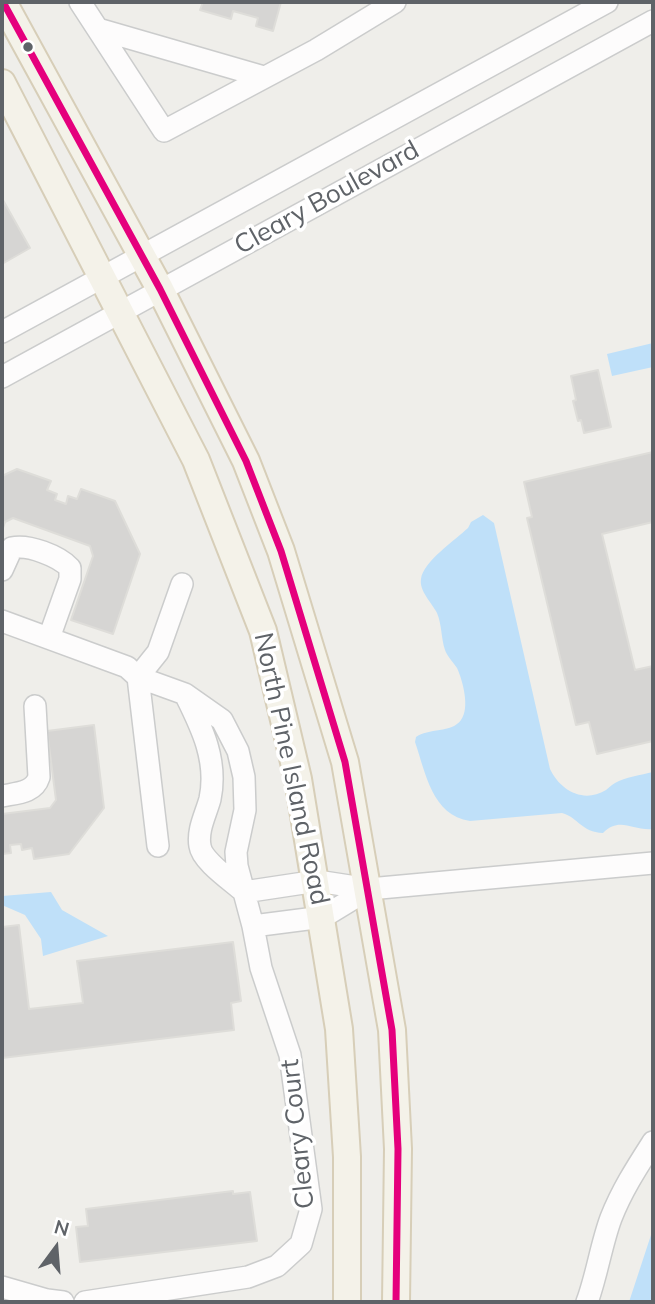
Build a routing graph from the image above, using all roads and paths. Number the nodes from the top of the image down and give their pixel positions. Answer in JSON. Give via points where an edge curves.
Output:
{"nodes":[{"id":1,"x":3,"y":2,"type":"edge"},
{"id":2,"x":80,"y":2,"type":"edge"},
{"id":3,"x":395,"y":2,"type":"edge"},
{"id":4,"x":607,"y":2,"type":"edge"},
{"id":5,"x":653,"y":21,"type":"edge"},
{"id":6,"x":98,"y":29,"type":"junction"},
{"id":7,"x":264,"y":78,"type":"junction"},
{"id":8,"x":2,"y":83,"type":"edge"},
{"id":9,"x":143,"y":256,"type":"junction"},
{"id":10,"x":103,"y":277,"type":"junction"},
{"id":11,"x":160,"y":289,"type":"junction"},
{"id":12,"x":120,"y":310,"type":"junction"},
{"id":13,"x":2,"y":332,"type":"edge"},
{"id":14,"x":2,"y":377,"type":"edge"},
{"id":15,"x":2,"y":570,"type":"edge"},
{"id":16,"x":182,"y":584,"type":"dead end"},
{"id":17,"x":2,"y":621,"type":"edge"},
{"id":18,"x":49,"y":638,"type":"junction"},
{"id":19,"x":138,"y":677,"type":"junction"},
{"id":20,"x":185,"y":694,"type":"junction"},
{"id":21,"x":36,"y":706,"type":"dead end"},
{"id":22,"x":2,"y":796,"type":"edge"},
{"id":23,"x":158,"y":846,"type":"dead end"},
{"id":24,"x":653,"y":863,"type":"edge"},
{"id":25,"x":317,"y":881,"type":"junction"},
{"id":26,"x":369,"y":889,"type":"junction"},
{"id":27,"x":244,"y":892,"type":"junction"},
{"id":28,"x":323,"y":917,"type":"junction"},
{"id":29,"x":253,"y":926,"type":"junction"},
{"id":30,"x":653,"y":1142,"type":"edge"},
{"id":31,"x":2,"y":1287,"type":"edge"},
{"id":32,"x":186,"y":1295,"type":"edge"},
{"id":33,"x":63,"y":1302,"type":"edge"},
{"id":34,"x":85,"y":1302,"type":"edge"},
{"id":35,"x":347,"y":1302,"type":"edge"},
{"id":36,"x":396,"y":1302,"type":"edge"},
{"id":37,"x":587,"y":1302,"type":"edge"}],
"edges":[{"from":1,"to":9,"type":"main road","name":"North Pine Island Road"},
{"from":2,"to":6,"type":"street"},
{"from":3,"to":7,"type":"street"},
{"from":4,"to":9,"type":"street","name":"Cleary Boulevard"},
{"from":5,"to":11,"type":"street","name":"Cleary Boulevard"},
{"from":6,"to":7,"type":"street"},
{"from":6,"to":7,"type":"street","via":[[164,131]]},
{"from":8,"to":10,"type":"main road","name":"North Pine Island Road"},
{"from":9,"to":10,"type":"street","name":"Cleary Boulevard"},
{"from":9,"to":11,"type":"main road","name":"North Pine Island Road"},
{"from":10,"to":12,"type":"main road","name":"North Pine Island Road"},
{"from":10,"to":13,"type":"street","name":"Cleary Boulevard"},
{"from":11,"to":12,"type":"street","name":"Cleary Boulevard"},
{"from":11,"to":26,"type":"main road","name":"North Pine Island Road","via":[[246,461],[281,551],[345,762]]},
{"from":12,"to":14,"type":"street","name":"Cleary Boulevard"},
{"from":12,"to":25,"type":"main road","name":"North Pine Island Road","via":[[196,460],[263,631]]},
{"from":15,"to":18,"type":"street","via":[[12,548],[21,546],[64,561],[70,568]]},
{"from":16,"to":19,"type":"street","via":[[158,652]]},
{"from":17,"to":18,"type":"street","name":"Cleary Court"},
{"from":18,"to":19,"type":"street","name":"Cleary Court","via":[[127,667]]},
{"from":19,"to":20,"type":"street","name":"Cleary Court"},
{"from":19,"to":23,"type":"street"},
{"from":20,"to":27,"type":"street","name":"Cleary Court","via":[[222,720],[238,751],[245,810],[236,852]]},
{"from":20,"to":27,"type":"street","via":[[204,732],[213,770],[200,847],[206,859]]},
{"from":21,"to":22,"type":"street","via":[[37,785]]},
{"from":24,"to":26,"type":"street"},
{"from":25,"to":26,"type":"street"},
{"from":25,"to":27,"type":"street"},
{"from":25,"to":28,"type":"main road","name":"North Pine Island Road"},
{"from":26,"to":28,"type":"street"},
{"from":26,"to":36,"type":"main road","name":"North Pine Island Road","via":[[392,1030],[398,1149]]},
{"from":27,"to":29,"type":"street","name":"Cleary Court"},
{"from":28,"to":29,"type":"street"},
{"from":28,"to":35,"type":"main road","name":"North Pine Island Road","via":[[340,1029],[347,1157]]},
{"from":29,"to":32,"type":"street","name":"Cleary Court","via":[[261,968],[290,1055],[311,1209],[302,1244],[277,1266]]},
{"from":30,"to":37,"type":"street","via":[[627,1182],[610,1221]]},
{"from":31,"to":33,"type":"street"},
{"from":32,"to":34,"type":"street","name":"Cleary Court"}]}
